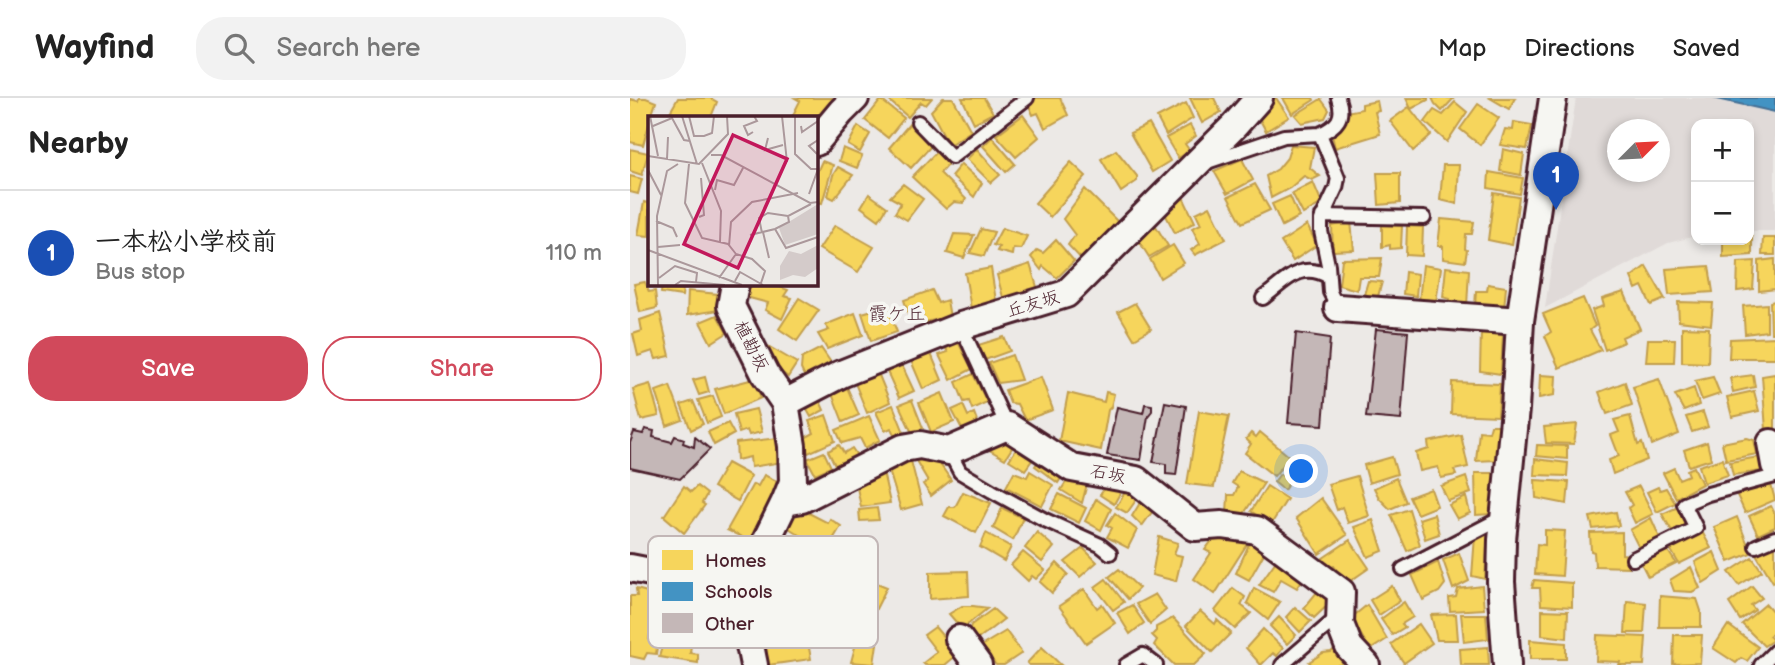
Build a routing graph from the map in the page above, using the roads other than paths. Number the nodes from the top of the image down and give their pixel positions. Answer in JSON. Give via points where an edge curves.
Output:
{"nodes":[{"id":1,"x":855,"y":98,"type":"edge"},
{"id":2,"x":1027,"y":98,"type":"edge"},
{"id":3,"x":1259,"y":98,"type":"edge"},
{"id":4,"x":1338,"y":98,"type":"edge"},
{"id":5,"x":1553,"y":98,"type":"edge"},
{"id":6,"x":918,"y":122,"type":"dead end"},
{"id":7,"x":1320,"y":134,"type":"junction"},
{"id":8,"x":817,"y":141,"type":"edge"},
{"id":9,"x":1194,"y":167,"type":"junction"},
{"id":10,"x":1322,"y":216,"type":"junction"},
{"id":11,"x":1423,"y":218,"type":"dead end"},
{"id":12,"x":1329,"y":278,"type":"junction"},
{"id":13,"x":735,"y":285,"type":"edge"},
{"id":14,"x":1263,"y":298,"type":"dead end"},
{"id":15,"x":1338,"y":308,"type":"joint"},
{"id":16,"x":1520,"y":321,"type":"junction"},
{"id":17,"x":961,"y":326,"type":"junction"},
{"id":18,"x":785,"y":403,"type":"junction"},
{"id":19,"x":1007,"y":426,"type":"junction"},
{"id":20,"x":948,"y":451,"type":"junction"},
{"id":21,"x":1775,"y":477,"type":"edge"},
{"id":22,"x":786,"y":502,"type":"junction"},
{"id":23,"x":1506,"y":515,"type":"junction"},
{"id":24,"x":769,"y":536,"type":"edge"},
{"id":25,"x":1775,"y":538,"type":"edge"},
{"id":26,"x":1756,"y":546,"type":"dead end"},
{"id":27,"x":1110,"y":553,"type":"dead end"},
{"id":28,"x":1633,"y":559,"type":"dead end"},
{"id":29,"x":630,"y":568,"type":"edge"},
{"id":30,"x":1403,"y":569,"type":"dead end"},
{"id":31,"x":648,"y":572,"type":"edge"},
{"id":32,"x":1340,"y":615,"type":"junction"},
{"id":33,"x":959,"y":639,"type":"dead end"},
{"id":34,"x":1775,"y":652,"type":"edge"},
{"id":35,"x":978,"y":665,"type":"edge"},
{"id":36,"x":1126,"y":665,"type":"edge"},
{"id":37,"x":1156,"y":665,"type":"edge"},
{"id":38,"x":1282,"y":665,"type":"edge"},
{"id":39,"x":1366,"y":665,"type":"edge"},
{"id":40,"x":1507,"y":665,"type":"edge"},
{"id":41,"x":1762,"y":665,"type":"edge"}],
"edges":[{"from":1,"to":8,"type":"street"},
{"from":2,"to":6,"type":"lane","via":[[952,158]]},
{"from":3,"to":9,"type":"street","name":"丘友坂"},
{"from":4,"to":7,"type":"lane","via":[[1338,121]]},
{"from":5,"to":16,"type":"street"},
{"from":7,"to":9,"type":"lane","via":[[1284,136]]},
{"from":7,"to":10,"type":"lane","via":[[1338,178]]},
{"from":9,"to":17,"type":"street","name":"丘友坂","via":[[1066,294]]},
{"from":10,"to":11,"type":"lane"},
{"from":10,"to":12,"type":"lane"},
{"from":12,"to":14,"type":"lane","via":[[1306,270]]},
{"from":12,"to":15,"type":"lane"},
{"from":13,"to":18,"type":"street","name":"植勘坂","via":[[731,306]]},
{"from":15,"to":16,"type":"street"},
{"from":16,"to":23,"type":"street"},
{"from":17,"to":18,"type":"street","name":"丘友坂","via":[[841,374]]},
{"from":17,"to":19,"type":"lane"},
{"from":18,"to":22,"type":"street","via":[[793,482]]},
{"from":19,"to":20,"type":"street"},
{"from":19,"to":32,"type":"street","name":"石坂","via":[[1072,468],[1136,480],[1195,527],[1257,530],[1341,592]]},
{"from":20,"to":22,"type":"street","via":[[920,445],[903,448],[802,499]]},
{"from":20,"to":27,"type":"lane","via":[[960,472]]},
{"from":21,"to":28,"type":"lane","via":[[1684,504],[1696,528]]},
{"from":22,"to":24,"type":"street"},
{"from":23,"to":30,"type":"lane"},
{"from":23,"to":40,"type":"street","via":[[1501,582]]},
{"from":25,"to":26,"type":"lane"},
{"from":29,"to":31,"type":"street"},
{"from":32,"to":38,"type":"lane"},
{"from":32,"to":39,"type":"street","name":"石坂","via":[[1349,647]]},
{"from":33,"to":35,"type":"street"},
{"from":34,"to":41,"type":"lane"},
{"from":36,"to":37,"type":"lane","via":[[1143,655]]}]}
